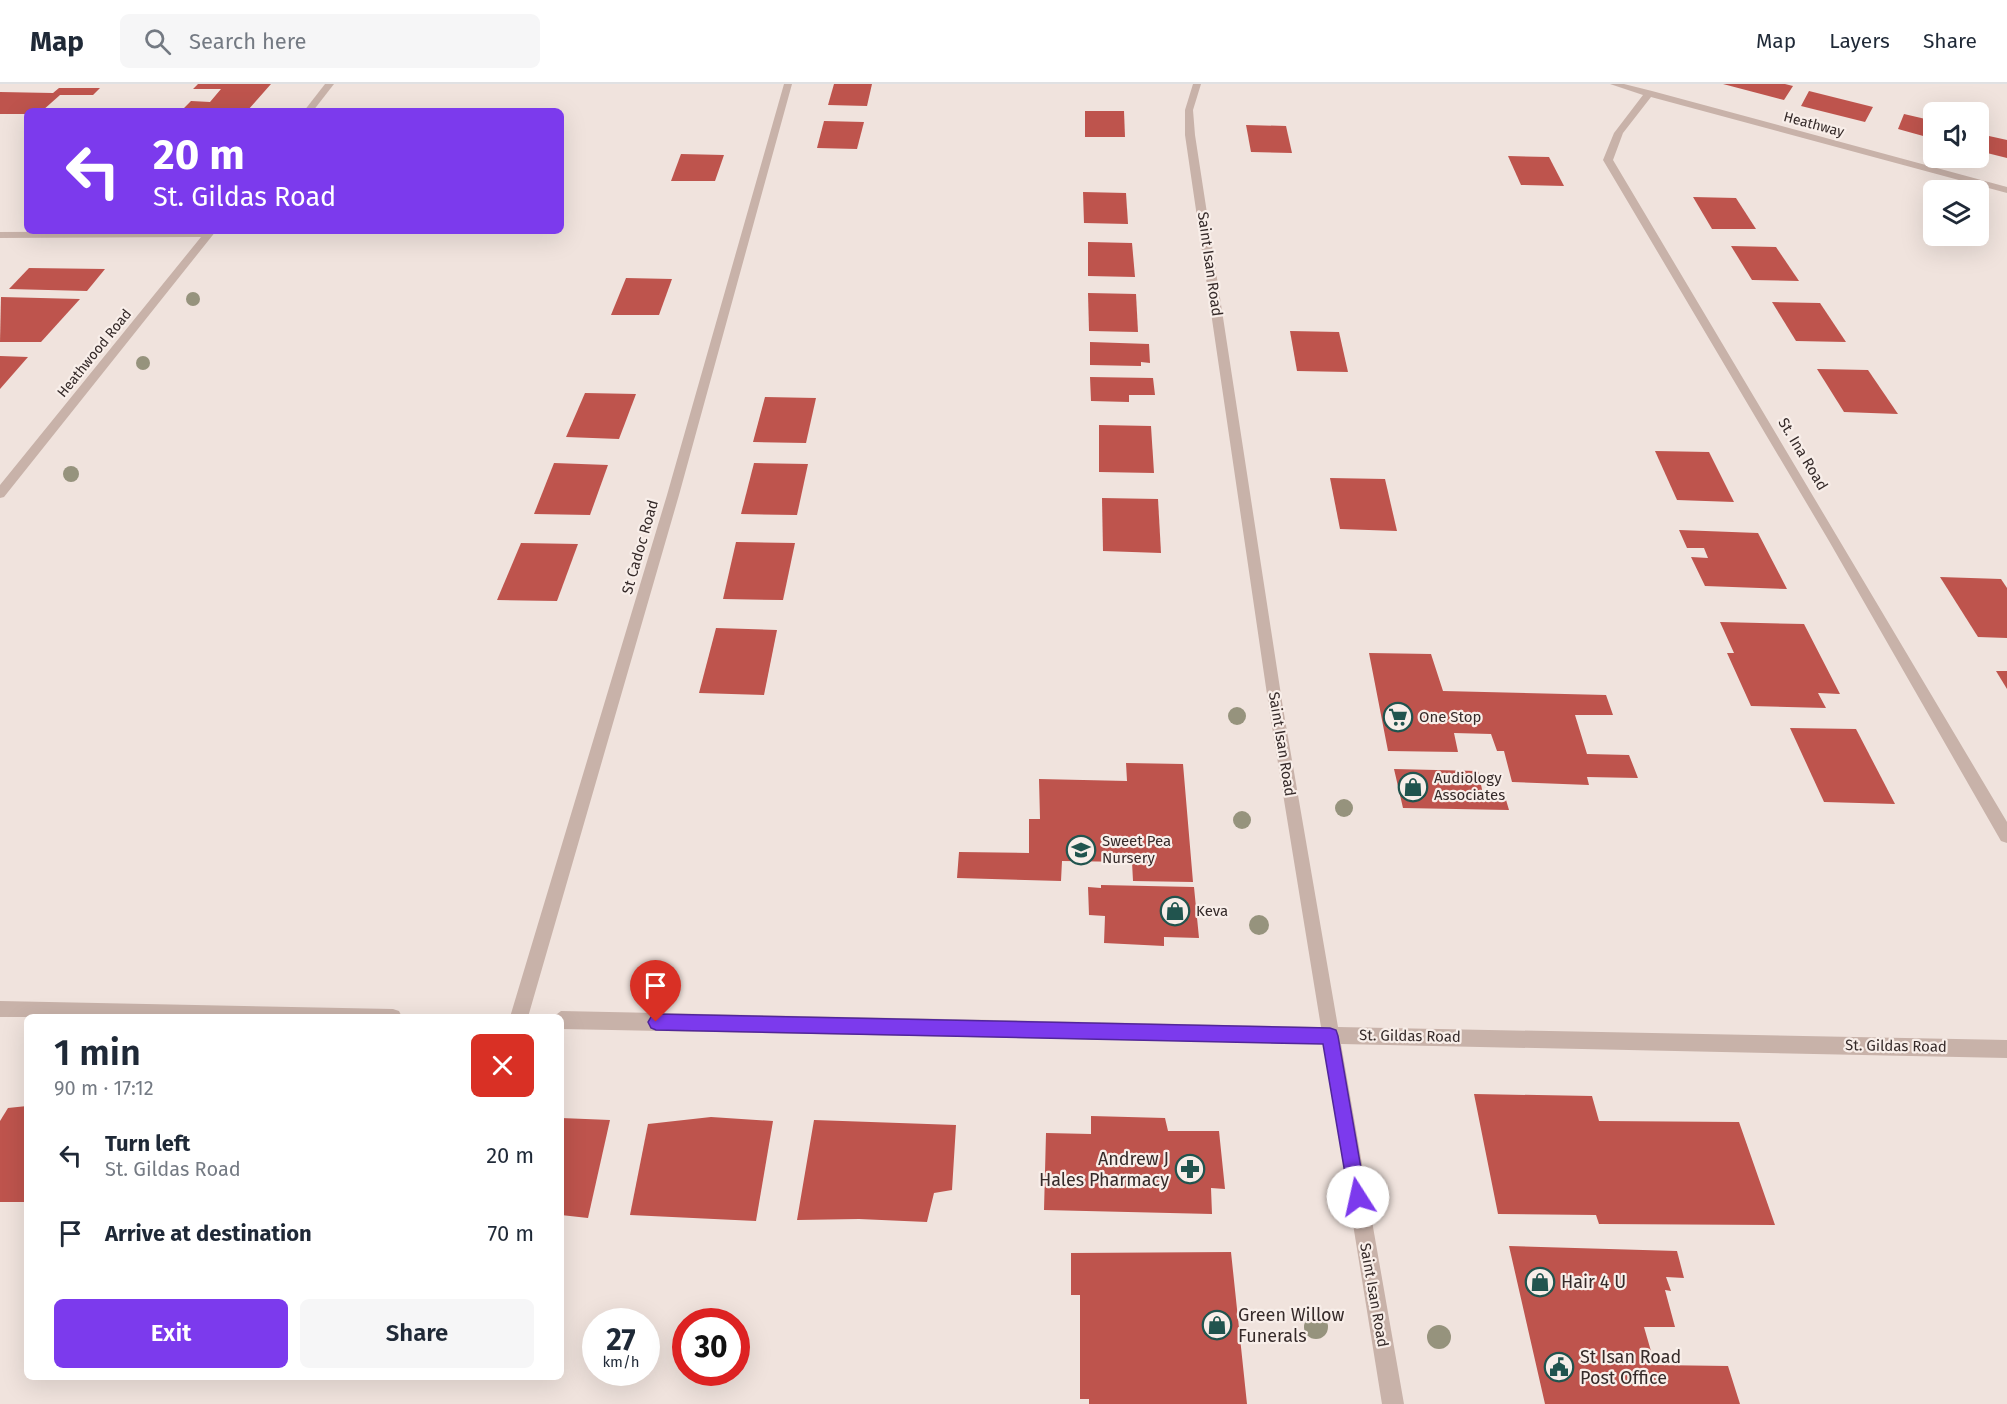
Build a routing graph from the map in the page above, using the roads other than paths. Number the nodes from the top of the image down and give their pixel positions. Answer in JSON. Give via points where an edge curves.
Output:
{"nodes":[{"id":1,"x":330,"y":84,"type":"edge"},
{"id":2,"x":788,"y":84,"type":"edge"},
{"id":3,"x":1197,"y":84,"type":"edge"},
{"id":4,"x":1614,"y":84,"type":"edge"},
{"id":5,"x":1649,"y":93,"type":"junction"},
{"id":6,"x":310,"y":108,"type":"edge"},
{"id":7,"x":2007,"y":190,"type":"edge"},
{"id":8,"x":105,"y":234,"type":"edge"},
{"id":9,"x":209,"y":234,"type":"edge"},
{"id":10,"x":0,"y":235,"type":"edge"},
{"id":11,"x":0,"y":494,"type":"edge"},
{"id":12,"x":2007,"y":836,"type":"edge"},
{"id":13,"x":0,"y":1009,"type":"edge"},
{"id":14,"x":246,"y":1014,"type":"edge"},
{"id":15,"x":520,"y":1014,"type":"edge"},
{"id":16,"x":564,"y":1020,"type":"edge"},
{"id":17,"x":1330,"y":1036,"type":"junction"},
{"id":18,"x":2007,"y":1049,"type":"edge"},
{"id":19,"x":1392,"y":1404,"type":"edge"}],
"edges":[{"from":1,"to":6,"type":"street"},
{"from":2,"to":15,"type":"street","name":"St Cadoc Road","via":[[676,484]]},
{"from":3,"to":17,"type":"street","name":"Saint Isan Road","via":[[1189,110],[1190,135]]},
{"from":4,"to":5,"type":"street","name":"Heathway"},
{"from":5,"to":7,"type":"street","name":"Heathway"},
{"from":5,"to":12,"type":"street","name":"St. Ina Road","via":[[1614,141],[1608,160]]},
{"from":8,"to":10,"type":"street"},
{"from":9,"to":11,"type":"street","name":"Heathwood Road"},
{"from":13,"to":14,"type":"street"},
{"from":16,"to":17,"type":"street","name":"St. Gildas Road"},
{"from":17,"to":18,"type":"street","name":"St. Gildas Road"},
{"from":17,"to":19,"type":"street","name":"Saint Isan Road"}]}
